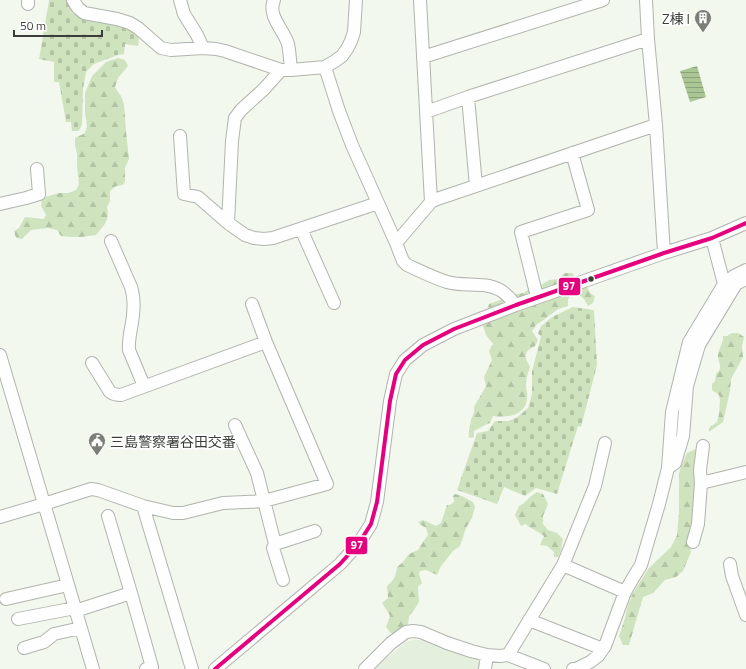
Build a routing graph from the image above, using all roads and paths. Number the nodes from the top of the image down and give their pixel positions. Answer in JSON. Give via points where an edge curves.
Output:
{"nodes":[{"id":1,"x":72,"y":0,"type":"edge"},
{"id":2,"x":180,"y":0,"type":"edge"},
{"id":3,"x":274,"y":0,"type":"edge"},
{"id":4,"x":356,"y":0,"type":"edge"},
{"id":5,"x":420,"y":0,"type":"edge"},
{"id":6,"x":603,"y":0,"type":"edge"},
{"id":7,"x":646,"y":0,"type":"edge"},
{"id":8,"x":648,"y":39,"type":"junction"},
{"id":9,"x":203,"y":48,"type":"junction"},
{"id":10,"x":423,"y":57,"type":"junction"},
{"id":11,"x":326,"y":67,"type":"junction"},
{"id":12,"x":286,"y":70,"type":"junction"},
{"id":13,"x":468,"y":96,"type":"junction"},
{"id":14,"x":426,"y":112,"type":"junction"},
{"id":15,"x":656,"y":125,"type":"junction"},
{"id":16,"x":180,"y":136,"type":"dead end"},
{"id":17,"x":572,"y":153,"type":"junction"},
{"id":18,"x":37,"y":169,"type":"dead end"},
{"id":19,"x":476,"y":186,"type":"junction"},
{"id":20,"x":431,"y":202,"type":"junction"},
{"id":21,"x":378,"y":203,"type":"junction"},
{"id":22,"x":0,"y":204,"type":"edge"},
{"id":23,"x":228,"y":223,"type":"junction"},
{"id":24,"x":746,"y":223,"type":"edge"},
{"id":25,"x":301,"y":229,"type":"junction"},
{"id":26,"x":712,"y":238,"type":"junction"},
{"id":27,"x":111,"y":241,"type":"dead end"},
{"id":28,"x":396,"y":243,"type":"junction"},
{"id":29,"x":664,"y":253,"type":"junction"},
{"id":30,"x":746,"y":270,"type":"edge"},
{"id":31,"x":746,"y":279,"type":"edge"},
{"id":32,"x":724,"y":284,"type":"junction"},
{"id":33,"x":537,"y":298,"type":"junction"},
{"id":34,"x":334,"y":303,"type":"dead end"},
{"id":35,"x":252,"y":304,"type":"dead end"},
{"id":36,"x":516,"y":305,"type":"junction"},
{"id":37,"x":266,"y":342,"type":"junction"},
{"id":38,"x":0,"y":355,"type":"edge"},
{"id":39,"x":92,"y":363,"type":"dead end"},
{"id":40,"x":144,"y":386,"type":"junction"},
{"id":41,"x":235,"y":425,"type":"dead end"},
{"id":42,"x":605,"y":443,"type":"dead end"},
{"id":43,"x":703,"y":446,"type":"dead end"},
{"id":44,"x":668,"y":468,"type":"junction"},
{"id":45,"x":746,"y":472,"type":"edge"},
{"id":46,"x":701,"y":483,"type":"junction"},
{"id":47,"x":264,"y":500,"type":"junction"},
{"id":48,"x":44,"y":504,"type":"junction"},
{"id":49,"x":143,"y":506,"type":"junction"},
{"id":50,"x":0,"y":516,"type":"edge"},
{"id":51,"x":108,"y":516,"type":"dead end"},
{"id":52,"x":315,"y":531,"type":"dead end"},
{"id":53,"x":693,"y":542,"type":"dead end"},
{"id":54,"x":275,"y":544,"type":"junction"},
{"id":55,"x":730,"y":564,"type":"dead end"},
{"id":56,"x":563,"y":565,"type":"junction"},
{"id":57,"x":283,"y":580,"type":"dead end"},
{"id":58,"x":68,"y":585,"type":"junction"},
{"id":59,"x":131,"y":592,"type":"junction"},
{"id":60,"x":625,"y":592,"type":"junction"},
{"id":61,"x":6,"y":599,"type":"dead end"},
{"id":62,"x":75,"y":609,"type":"junction"},
{"id":63,"x":746,"y":615,"type":"edge"},
{"id":64,"x":18,"y":619,"type":"dead end"},
{"id":65,"x":529,"y":620,"type":"junction"},
{"id":66,"x":81,"y":628,"type":"junction"},
{"id":67,"x":24,"y":648,"type":"dead end"},
{"id":68,"x":603,"y":649,"type":"junction"},
{"id":69,"x":487,"y":655,"type":"junction"},
{"id":70,"x":508,"y":655,"type":"junction"},
{"id":71,"x":93,"y":669,"type":"edge"},
{"id":72,"x":146,"y":669,"type":"edge"},
{"id":73,"x":192,"y":669,"type":"edge"},
{"id":74,"x":215,"y":669,"type":"edge"},
{"id":75,"x":365,"y":669,"type":"edge"},
{"id":76,"x":484,"y":669,"type":"edge"},
{"id":77,"x":544,"y":669,"type":"edge"},
{"id":78,"x":573,"y":669,"type":"edge"}],
"edges":[{"from":1,"to":9,"type":"street","via":[[84,13],[130,23],[161,48]]},
{"from":2,"to":9,"type":"street","via":[[184,14]]},
{"from":3,"to":12,"type":"street","via":[[272,14],[284,34],[290,55]]},
{"from":4,"to":11,"type":"street","via":[[351,41],[342,56]]},
{"from":5,"to":10,"type":"street"},
{"from":6,"to":10,"type":"street"},
{"from":7,"to":8,"type":"street"},
{"from":8,"to":13,"type":"street"},
{"from":8,"to":15,"type":"street"},
{"from":9,"to":12,"type":"street","via":[[225,51]]},
{"from":10,"to":14,"type":"street"},
{"from":11,"to":12,"type":"street"},
{"from":11,"to":21,"type":"street","via":[[339,111]]},
{"from":12,"to":23,"type":"street","via":[[234,118]]},
{"from":13,"to":14,"type":"street"},
{"from":13,"to":19,"type":"street"},
{"from":14,"to":20,"type":"street"},
{"from":15,"to":17,"type":"street"},
{"from":15,"to":29,"type":"street"},
{"from":16,"to":23,"type":"street","via":[[184,194],[198,197]]},
{"from":17,"to":19,"type":"street"},
{"from":17,"to":33,"type":"street","via":[[588,210],[521,232]]},
{"from":18,"to":22,"type":"street","via":[[39,194]]},
{"from":19,"to":20,"type":"street"},
{"from":20,"to":28,"type":"street"},
{"from":21,"to":25,"type":"street"},
{"from":21,"to":28,"type":"street"},
{"from":23,"to":25,"type":"street","via":[[245,236],[264,239]]},
{"from":24,"to":26,"type":"street"},
{"from":25,"to":34,"type":"street"},
{"from":26,"to":29,"type":"street"},
{"from":26,"to":32,"type":"street"},
{"from":27,"to":40,"type":"street","via":[[133,293],[133,316],[128,344]]},
{"from":28,"to":36,"type":"street","via":[[407,265],[457,285],[490,286],[499,289]]},
{"from":29,"to":33,"type":"street"},
{"from":30,"to":32,"type":"street"},
{"from":31,"to":44,"type":"street","via":[[736,284],[699,345],[687,386],[683,436],[675,462]]},
{"from":32,"to":44,"type":"street","via":[[689,342],[672,412]]},
{"from":33,"to":36,"type":"street"},
{"from":35,"to":37,"type":"street"},
{"from":36,"to":74,"type":"street","via":[[454,329],[422,345],[405,360],[396,374],[390,401],[377,502],[371,524],[359,543],[340,564]]},
{"from":37,"to":40,"type":"street"},
{"from":37,"to":47,"type":"street","via":[[327,484]]},
{"from":38,"to":48,"type":"street"},
{"from":39,"to":40,"type":"street","via":[[114,395]]},
{"from":41,"to":47,"type":"street","via":[[257,473]]},
{"from":42,"to":56,"type":"street","via":[[595,486]]},
{"from":43,"to":46,"type":"street"},
{"from":44,"to":60,"type":"street","via":[[641,565]]},
{"from":45,"to":46,"type":"street"},
{"from":46,"to":53,"type":"street","via":[[698,524]]},
{"from":47,"to":49,"type":"street","via":[[224,503],[183,513]]},
{"from":47,"to":54,"type":"street"},
{"from":48,"to":49,"type":"street","via":[[91,489]]},
{"from":48,"to":50,"type":"street"},
{"from":48,"to":58,"type":"street"},
{"from":49,"to":73,"type":"street"},
{"from":51,"to":59,"type":"street"},
{"from":52,"to":54,"type":"street"},
{"from":54,"to":57,"type":"street","via":[[273,548]]},
{"from":55,"to":63,"type":"street"},
{"from":56,"to":60,"type":"street"},
{"from":56,"to":65,"type":"street"},
{"from":58,"to":61,"type":"street"},
{"from":58,"to":62,"type":"street"},
{"from":59,"to":62,"type":"street"},
{"from":59,"to":72,"type":"street","via":[[152,667]]},
{"from":60,"to":68,"type":"street"},
{"from":62,"to":64,"type":"street"},
{"from":62,"to":66,"type":"street"},
{"from":65,"to":68,"type":"street"},
{"from":65,"to":70,"type":"street"},
{"from":66,"to":67,"type":"street","via":[[54,634],[44,642]]},
{"from":66,"to":71,"type":"street"},
{"from":68,"to":78,"type":"street","via":[[590,662]]},
{"from":69,"to":70,"type":"street"},
{"from":69,"to":75,"type":"street","via":[[413,631],[406,632],[391,643]]},
{"from":69,"to":76,"type":"street"},
{"from":70,"to":77,"type":"street"}]}
